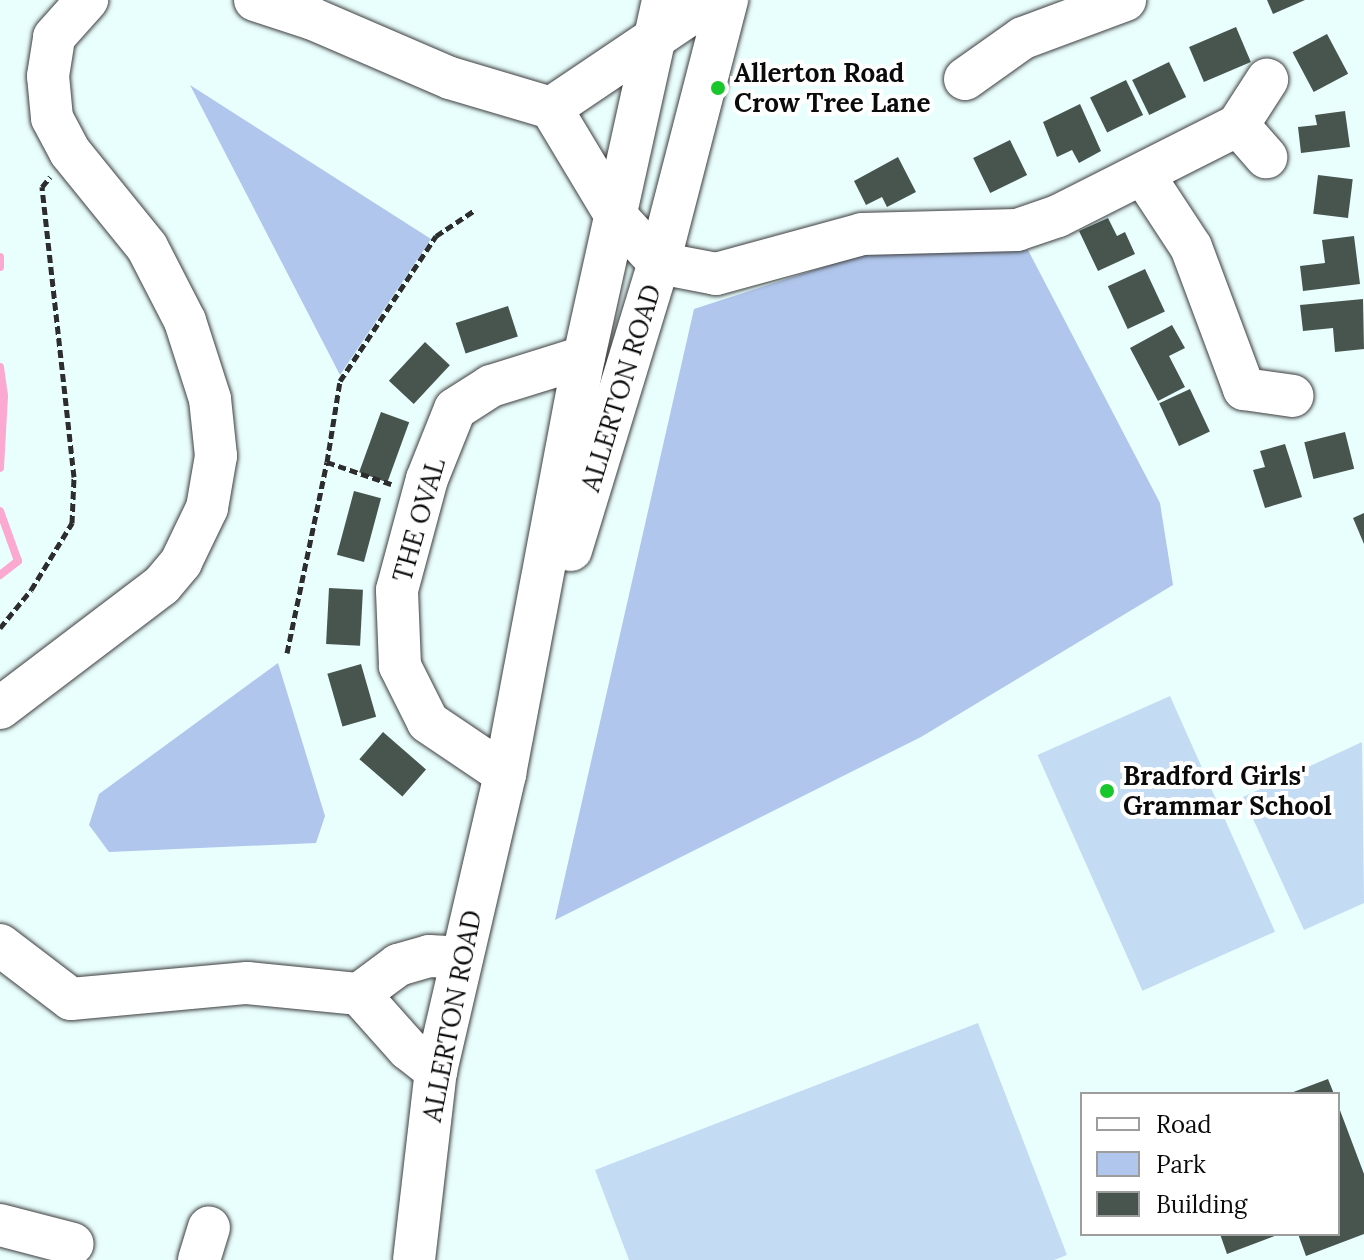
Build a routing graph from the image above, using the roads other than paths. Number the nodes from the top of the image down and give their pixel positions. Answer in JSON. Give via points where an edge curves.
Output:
{"nodes":[{"id":1,"x":87,"y":0,"type":"edge"},
{"id":2,"x":255,"y":0,"type":"edge"},
{"id":3,"x":711,"y":0,"type":"edge"},
{"id":4,"x":727,"y":0,"type":"edge"},
{"id":5,"x":1125,"y":0,"type":"edge"},
{"id":6,"x":659,"y":18,"type":"edge"},
{"id":7,"x":965,"y":79,"type":"dead end"},
{"id":8,"x":1267,"y":80,"type":"dead end"},
{"id":9,"x":551,"y":108,"type":"junction"},
{"id":10,"x":1238,"y":125,"type":"junction"},
{"id":11,"x":1266,"y":157,"type":"dead end"},
{"id":12,"x":1143,"y":174,"type":"junction"},
{"id":13,"x":616,"y":216,"type":"junction"},
{"id":14,"x":659,"y":263,"type":"junction"},
{"id":15,"x":584,"y":357,"type":"junction"},
{"id":16,"x":1293,"y":396,"type":"dead end"},
{"id":17,"x":0,"y":708,"type":"edge"},
{"id":18,"x":505,"y":774,"type":"junction"},
{"id":19,"x":0,"y":945,"type":"edge"},
{"id":20,"x":462,"y":958,"type":"junction"},
{"id":21,"x":359,"y":994,"type":"junction"},
{"id":22,"x":436,"y":1071,"type":"junction"},
{"id":23,"x":0,"y":1225,"type":"edge"},
{"id":24,"x":73,"y":1244,"type":"dead end"},
{"id":25,"x":414,"y":1260,"type":"edge"}],
"edges":[{"from":1,"to":17,"type":"street","via":[[54,37],[48,76],[52,118],[70,152],[147,247],[185,321],[210,399],[216,456],[207,508],[181,562],[162,585]]},
{"from":2,"to":9,"type":"street","via":[[450,78]]},
{"from":3,"to":6,"type":"street"},
{"from":4,"to":14,"type":"street","name":"ALLERTON ROAD"},
{"from":5,"to":7,"type":"street","via":[[1045,28]]},
{"from":6,"to":9,"type":"street"},
{"from":6,"to":13,"type":"street","name":"ALLERTON ROAD"},
{"from":8,"to":10,"type":"street"},
{"from":9,"to":13,"type":"street"},
{"from":10,"to":11,"type":"street"},
{"from":10,"to":12,"type":"street"},
{"from":12,"to":14,"type":"street","via":[[1017,230],[862,234],[716,274]]},
{"from":12,"to":16,"type":"street","via":[[1191,247],[1240,407]]},
{"from":13,"to":14,"type":"street"},
{"from":13,"to":15,"type":"street","name":"ALLERTON ROAD"},
{"from":14,"to":18,"type":"street","name":"ALLERTON ROAD"},
{"from":15,"to":18,"type":"street","name":"ALLERTON ROAD"},
{"from":15,"to":18,"type":"street","name":"THE OVAL","via":[[491,386],[455,409],[422,495],[397,590],[400,666],[428,722]]},
{"from":18,"to":20,"type":"street","name":"ALLERTON ROAD"},
{"from":19,"to":21,"type":"street","via":[[71,999],[247,983]]},
{"from":20,"to":21,"type":"street","via":[[429,956],[398,965]]},
{"from":20,"to":22,"type":"street","name":"ALLERTON ROAD"},
{"from":21,"to":22,"type":"street","via":[[408,1049]]},
{"from":22,"to":25,"type":"street","name":"ALLERTON ROAD"},
{"from":23,"to":24,"type":"street"}]}
